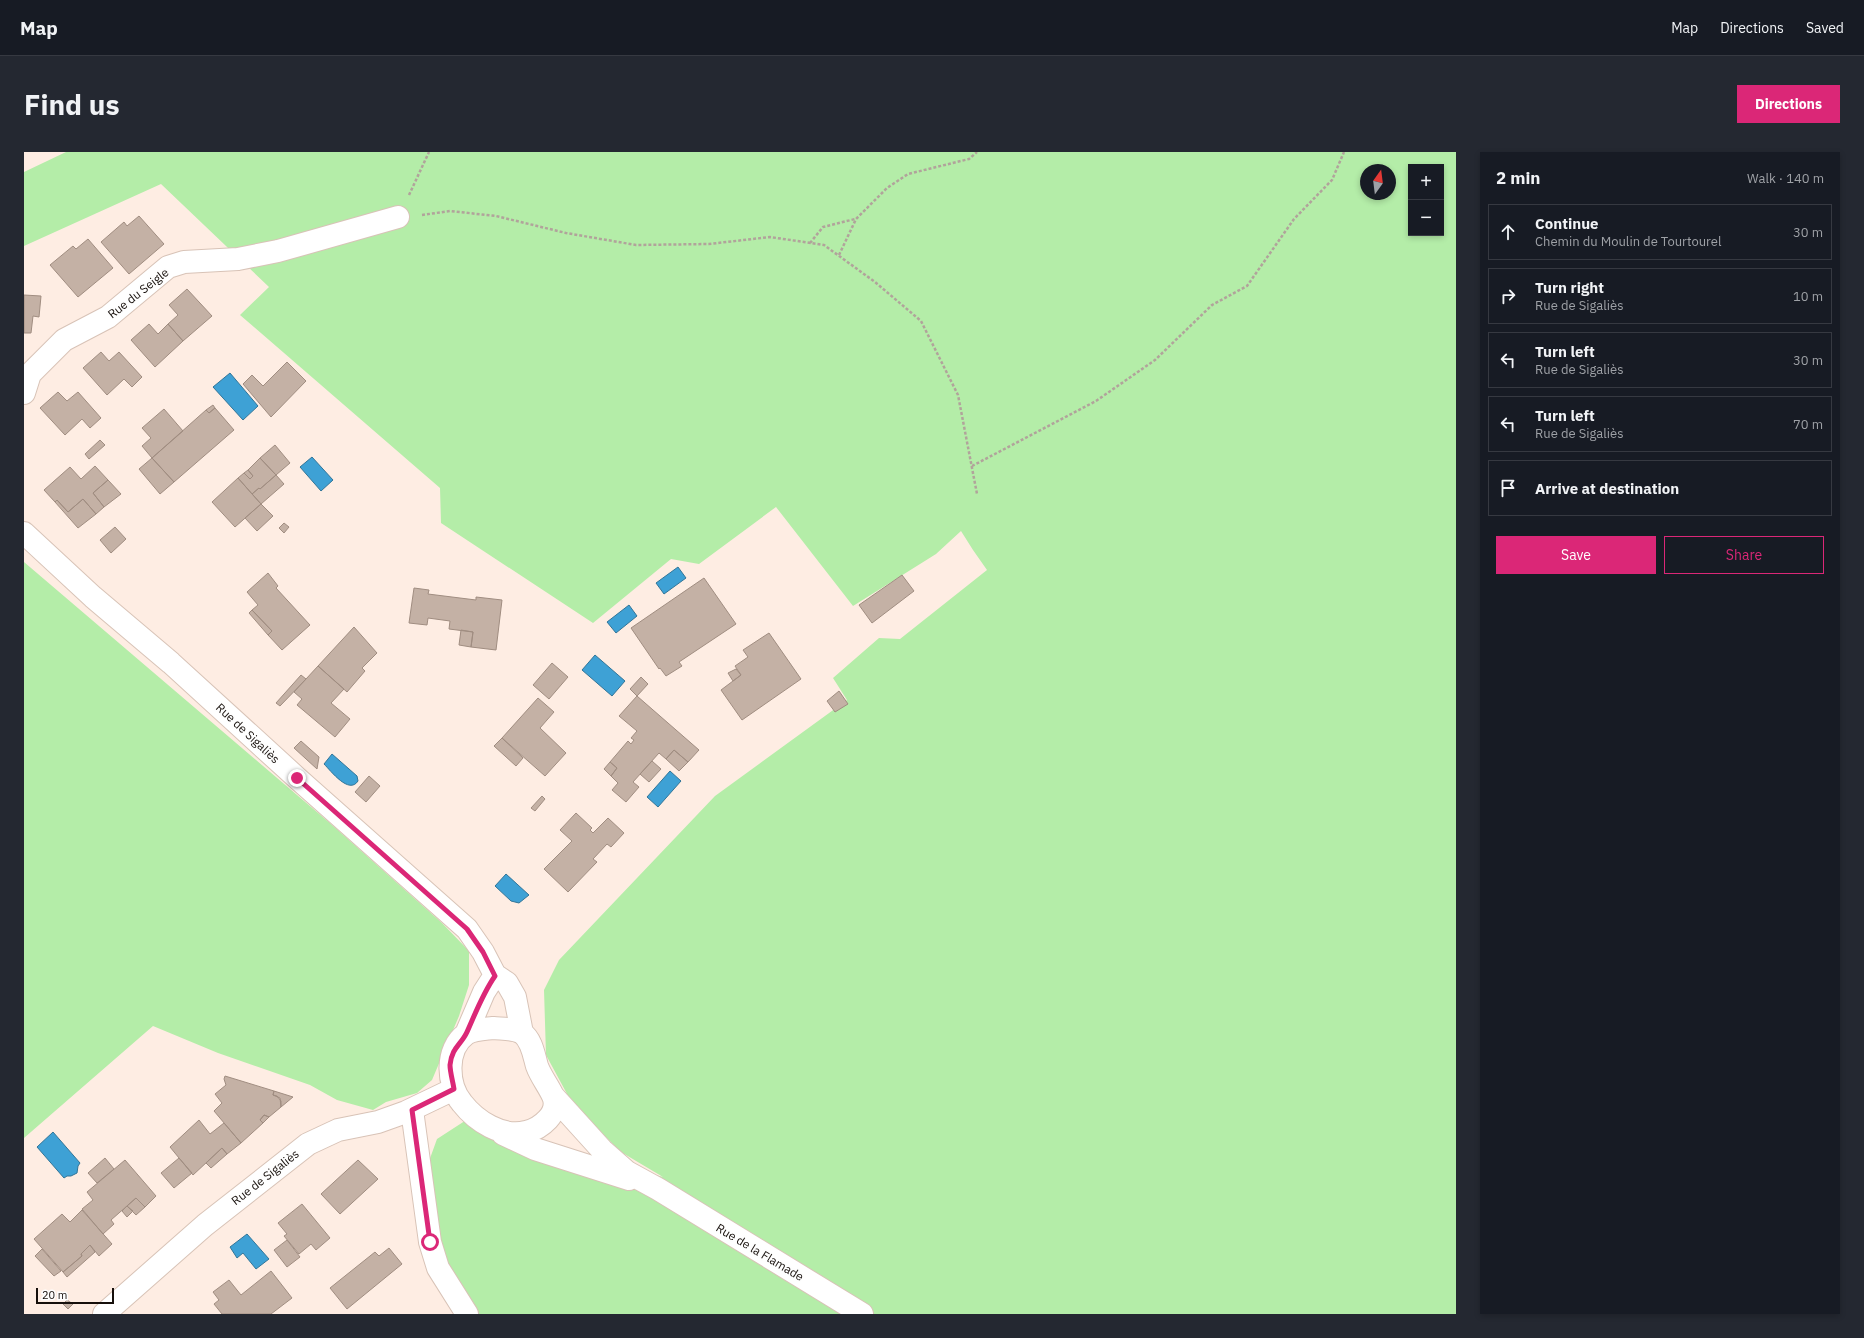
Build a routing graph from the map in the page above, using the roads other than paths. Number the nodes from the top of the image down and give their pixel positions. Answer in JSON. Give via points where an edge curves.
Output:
{"nodes":[{"id":1,"x":398,"y":218,"type":"road end"},
{"id":2,"x":24,"y":393,"type":"edge"},
{"id":3,"x":24,"y":533,"type":"edge"},
{"id":4,"x":495,"y":976,"type":"junction"},
{"id":5,"x":466,"y":1034,"type":"junction"},
{"id":6,"x":522,"y":1034,"type":"junction"},
{"id":7,"x":454,"y":1089,"type":"junction"},
{"id":8,"x":554,"y":1097,"type":"junction"},
{"id":9,"x":412,"y":1110,"type":"junction"},
{"id":10,"x":496,"y":1130,"type":"junction"},
{"id":11,"x":658,"y":1190,"type":"junction"},
{"id":12,"x":104,"y":1314,"type":"edge"},
{"id":13,"x":467,"y":1314,"type":"edge"},
{"id":14,"x":862,"y":1314,"type":"edge"}],
"edges":[{"from":1,"to":2,"type":"street","name":"Rue du Seigle","via":[[278,251],[238,259],[184,262],[168,267],[108,317],[64,340],[30,374]]},
{"from":3,"to":4,"type":"street","name":"Rue de Sigaliès","via":[[453,915],[483,952]]},
{"from":4,"to":5,"type":"street","via":[[484,992]]},
{"from":4,"to":6,"type":"street","name":"Rue de Sigaliès","via":[[508,983],[515,997]]},
{"from":5,"to":6,"type":"street","via":[[492,1028]]},
{"from":5,"to":7,"type":"street","via":[[458,1043],[450,1066]]},
{"from":6,"to":8,"type":"street","name":"Rue de Sigaliès","via":[[530,1044],[544,1082]]},
{"from":7,"to":9,"type":"street","name":"Rue de Sigaliès"},
{"from":7,"to":10,"type":"street","via":[[462,1103],[474,1115]]},
{"from":8,"to":10,"type":"street","via":[[550,1117],[538,1127],[525,1133]]},
{"from":8,"to":11,"type":"street","name":"Rue de la Flamade","via":[[576,1123],[627,1172]]},
{"from":9,"to":12,"type":"street","name":"Rue de Sigaliès","via":[[378,1122],[338,1130],[308,1144],[205,1225]]},
{"from":9,"to":13,"type":"street","via":[[430,1242],[438,1268]]},
{"from":10,"to":11,"type":"street","name":"Rue de la Flamade","via":[[534,1149]]},
{"from":11,"to":14,"type":"street","name":"Rue de la Flamade"}]}
